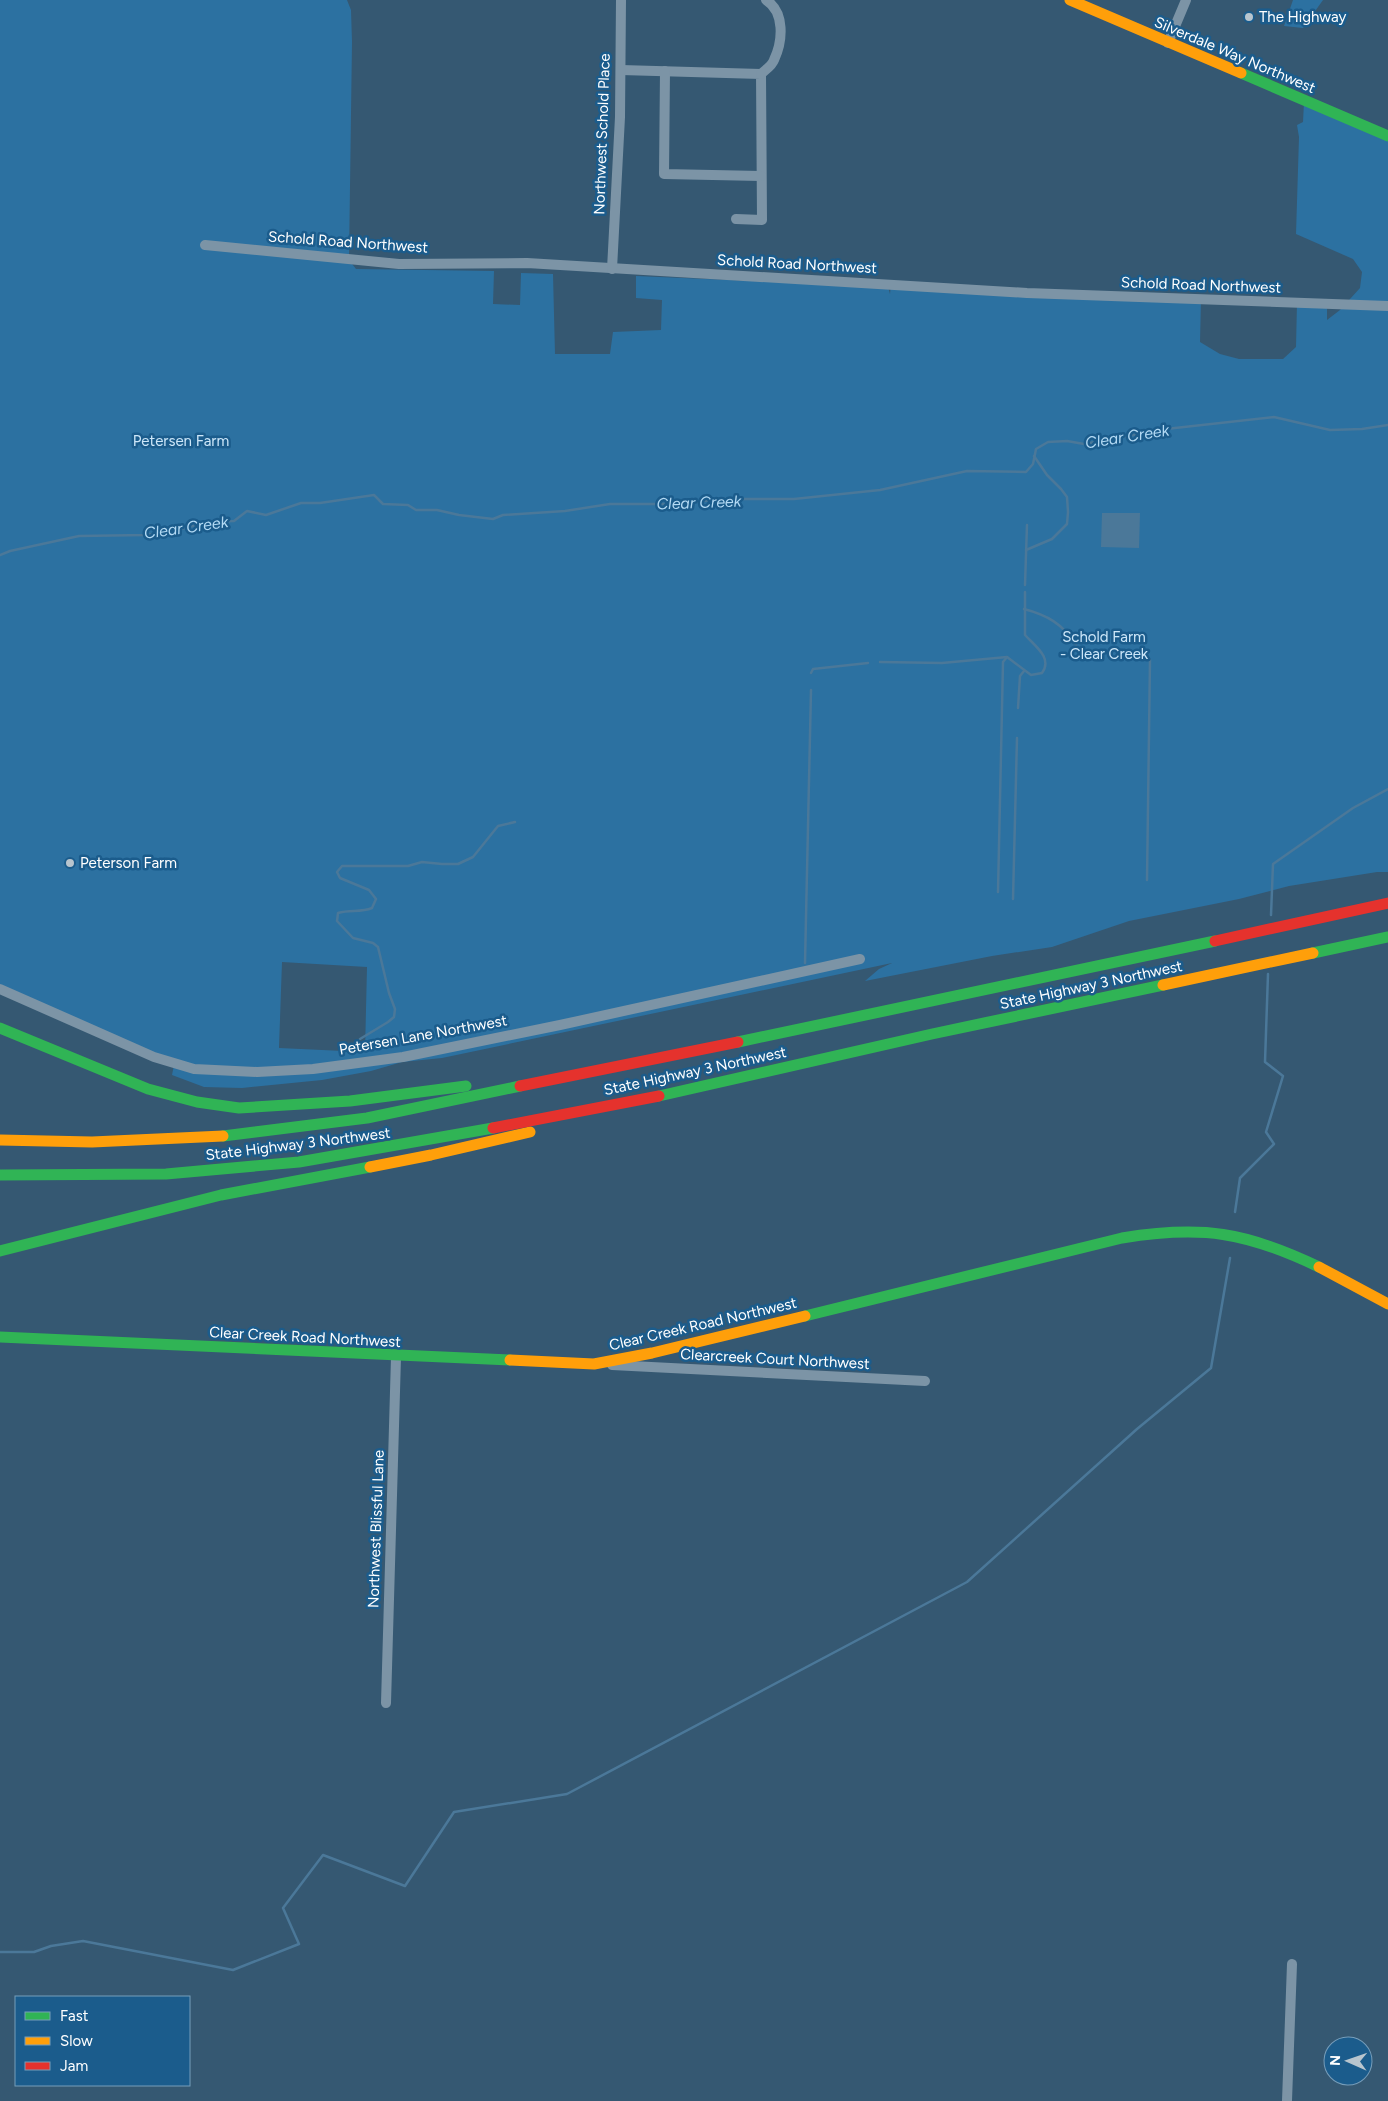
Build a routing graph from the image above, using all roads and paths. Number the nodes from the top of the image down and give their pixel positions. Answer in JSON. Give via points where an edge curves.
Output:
{"nodes":[{"id":1,"x":621,"y":0,"type":"edge"},
{"id":2,"x":766,"y":0,"type":"edge"},
{"id":3,"x":1070,"y":0,"type":"edge"},
{"id":4,"x":1186,"y":0,"type":"edge"},
{"id":5,"x":1168,"y":42,"type":"junction"},
{"id":6,"x":621,"y":70,"type":"junction"},
{"id":7,"x":665,"y":71,"type":"junction"},
{"id":8,"x":761,"y":74,"type":"junction"},
{"id":9,"x":1388,"y":136,"type":"edge"},
{"id":10,"x":761,"y":176,"type":"junction"},
{"id":11,"x":736,"y":219,"type":"dead end"},
{"id":12,"x":206,"y":245,"type":"dead end"},
{"id":13,"x":612,"y":269,"type":"junction"},
{"id":14,"x":1388,"y":306,"type":"edge"},
{"id":15,"x":1388,"y":903,"type":"edge"},
{"id":16,"x":1388,"y":937,"type":"edge"},
{"id":17,"x":860,"y":959,"type":"dead end"},
{"id":18,"x":0,"y":989,"type":"edge"},
{"id":19,"x":0,"y":1028,"type":"edge"},
{"id":20,"x":584,"y":1073,"type":"junction"},
{"id":21,"x":641,"y":1100,"type":"junction"},
{"id":22,"x":0,"y":1140,"type":"edge"},
{"id":23,"x":0,"y":1175,"type":"edge"},
{"id":24,"x":0,"y":1251,"type":"edge"},
{"id":25,"x":1388,"y":1304,"type":"edge"},
{"id":26,"x":0,"y":1337,"type":"edge"},
{"id":27,"x":396,"y":1356,"type":"junction"},
{"id":28,"x":594,"y":1364,"type":"junction"},
{"id":29,"x":925,"y":1381,"type":"dead end"},
{"id":30,"x":386,"y":1703,"type":"dead end"},
{"id":31,"x":1292,"y":1964,"type":"dead end"},
{"id":32,"x":1287,"y":2101,"type":"edge"}],
"edges":[{"from":1,"to":6,"type":"street","name":"Northwest Schold Place"},
{"from":2,"to":8,"type":"street","via":[[774,5],[782,26],[774,62]]},
{"from":3,"to":5,"type":"main road","name":"Silverdale Way Northwest"},
{"from":4,"to":5,"type":"street"},
{"from":5,"to":9,"type":"main road","name":"Silverdale Way Northwest"},
{"from":6,"to":7,"type":"street"},
{"from":6,"to":13,"type":"street","name":"Northwest Schold Place"},
{"from":7,"to":8,"type":"street"},
{"from":7,"to":10,"type":"street","via":[[664,174]]},
{"from":8,"to":10,"type":"street"},
{"from":10,"to":11,"type":"street","via":[[762,220]]},
{"from":12,"to":13,"type":"street","name":"Schold Road Northwest","via":[[399,264],[500,262]]},
{"from":13,"to":14,"type":"street","name":"Schold Road Northwest","via":[[1027,293]]},
{"from":15,"to":20,"type":"main road","name":"State Highway 3 Northwest"},
{"from":16,"to":21,"type":"main road","name":"State Highway 3 Northwest"},
{"from":17,"to":18,"type":"street","name":"Petersen Lane Northwest","via":[[403,1056],[313,1069],[257,1072],[194,1069],[154,1057]]},
{"from":19,"to":20,"type":"main road","via":[[173,1098],[226,1107],[350,1101]]},
{"from":20,"to":22,"type":"main road","name":"State Highway 3 Northwest","via":[[368,1118],[258,1133],[142,1142]]},
{"from":21,"to":23,"type":"main road","name":"State Highway 3 Northwest","via":[[299,1162],[157,1174]]},
{"from":21,"to":24,"type":"main road","via":[[502,1139],[221,1195]]},
{"from":25,"to":28,"type":"main road","name":"Clear Creek Road Northwest","via":[[1307,1260],[1272,1246],[1212,1232],[1167,1232],[1122,1238],[661,1351]]},
{"from":26,"to":27,"type":"main road","name":"Clear Creek Road Northwest"},
{"from":27,"to":28,"type":"main road","name":"Clear Creek Road Northwest"},
{"from":27,"to":30,"type":"street","name":"Northwest Blissful Lane"},
{"from":28,"to":29,"type":"street","name":"Clearcreek Court Northwest"},
{"from":31,"to":32,"type":"street"}]}
